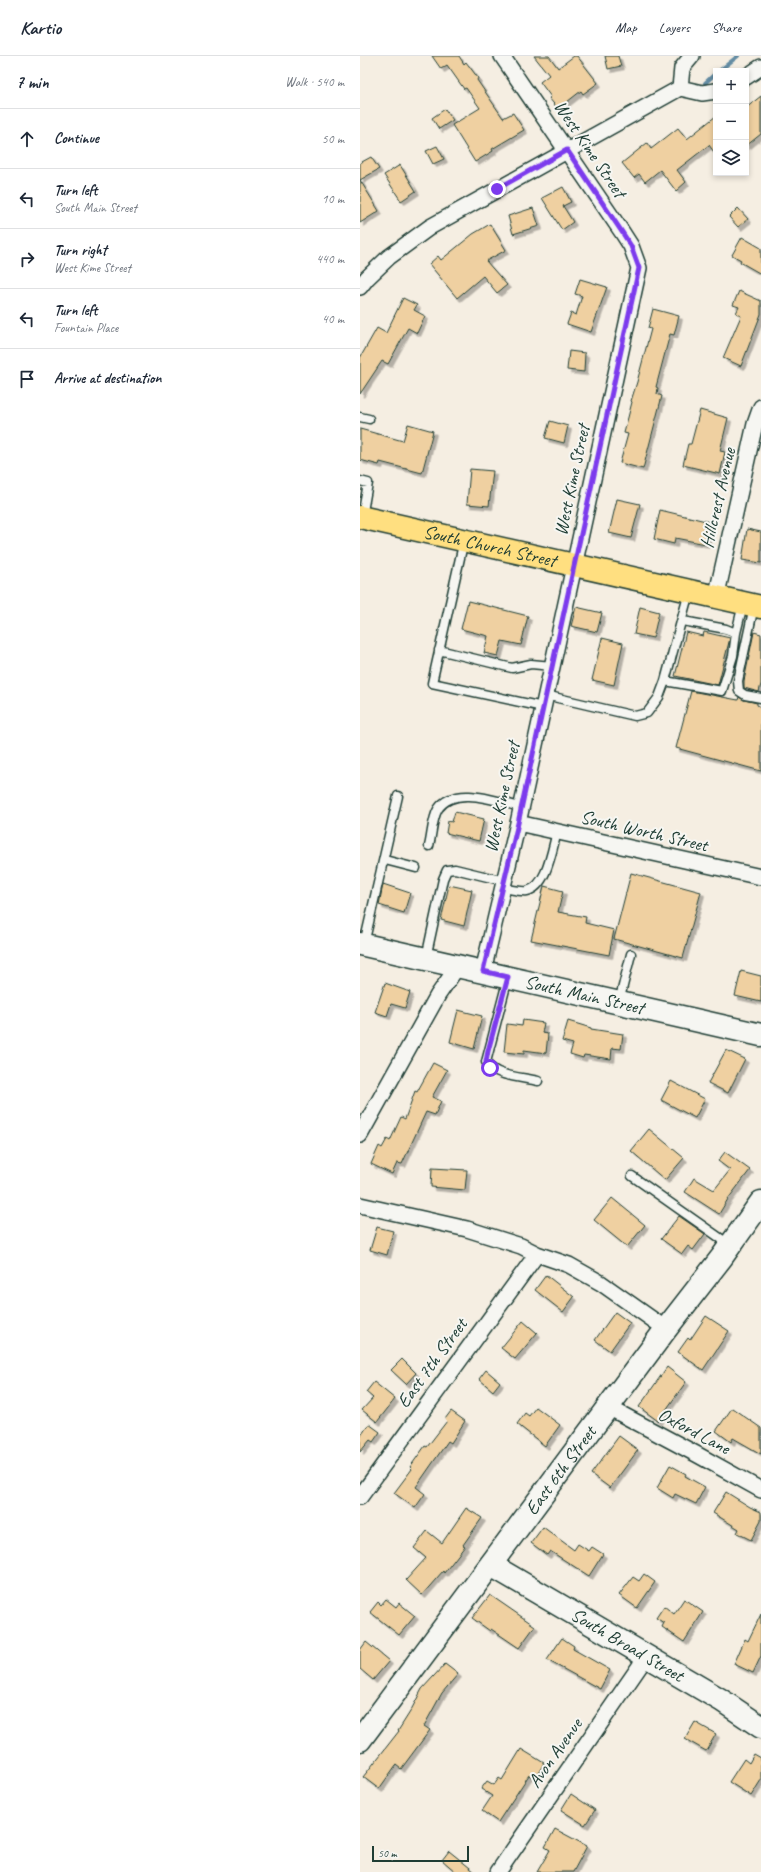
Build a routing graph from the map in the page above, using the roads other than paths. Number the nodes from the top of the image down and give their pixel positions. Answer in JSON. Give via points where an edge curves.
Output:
{"nodes":[{"id":1,"x":502,"y":56,"type":"edge"},
{"id":2,"x":692,"y":56,"type":"edge"},
{"id":3,"x":761,"y":67,"type":"edge"},
{"id":4,"x":749,"y":75,"type":"edge"},
{"id":5,"x":680,"y":88,"type":"junction"},
{"id":6,"x":713,"y":91,"type":"edge"},
{"id":7,"x":567,"y":150,"type":"junction"},
{"id":8,"x":362,"y":277,"type":"edge"},
{"id":9,"x":761,"y":407,"type":"edge"},
{"id":10,"x":360,"y":417,"type":"edge"},
{"id":11,"x":369,"y":419,"type":"dead end"},
{"id":12,"x":360,"y":481,"type":"edge"},
{"id":13,"x":361,"y":517,"type":"edge"},
{"id":14,"x":464,"y":540,"type":"junction"},
{"id":15,"x":574,"y":566,"type":"junction"},
{"id":16,"x":690,"y":591,"type":"junction"},
{"id":17,"x":716,"y":598,"type":"junction"},
{"id":18,"x":753,"y":605,"type":"edge"},
{"id":19,"x":683,"y":621,"type":"junction"},
{"id":20,"x":736,"y":633,"type":"junction"},
{"id":21,"x":439,"y":650,"type":"junction"},
{"id":22,"x":552,"y":666,"type":"junction"},
{"id":23,"x":666,"y":681,"type":"junction"},
{"id":24,"x":761,"y":698,"type":"edge"},
{"id":25,"x":544,"y":701,"type":"junction"},
{"id":26,"x":398,"y":796,"type":"dead end"},
{"id":27,"x":521,"y":807,"type":"junction"},
{"id":28,"x":518,"y":823,"type":"junction"},
{"id":29,"x":557,"y":832,"type":"junction"},
{"id":30,"x":429,"y":846,"type":"dead end"},
{"id":31,"x":385,"y":860,"type":"junction"},
{"id":32,"x":416,"y":868,"type":"dead end"},
{"id":33,"x":761,"y":877,"type":"edge"},
{"id":34,"x":503,"y":884,"type":"junction"},
{"id":35,"x":362,"y":945,"type":"edge"},
{"id":36,"x":631,"y":954,"type":"dead end"},
{"id":37,"x":425,"y":959,"type":"junction"},
{"id":38,"x":458,"y":966,"type":"junction"},
{"id":39,"x":483,"y":971,"type":"junction"},
{"id":40,"x":508,"y":977,"type":"junction"},
{"id":41,"x":618,"y":1002,"type":"junction"},
{"id":42,"x":761,"y":1035,"type":"edge"},
{"id":43,"x":538,"y":1081,"type":"dead end"},
{"id":44,"x":360,"y":1135,"type":"edge"},
{"id":45,"x":632,"y":1176,"type":"dead end"},
{"id":46,"x":761,"y":1202,"type":"edge"},
{"id":47,"x":360,"y":1205,"type":"edge"},
{"id":48,"x":730,"y":1246,"type":"junction"},
{"id":49,"x":537,"y":1254,"type":"junction"},
{"id":50,"x":666,"y":1329,"type":"junction"},
{"id":51,"x":608,"y":1407,"type":"junction"},
{"id":52,"x":761,"y":1490,"type":"edge"},
{"id":53,"x":360,"y":1497,"type":"edge"},
{"id":54,"x":492,"y":1565,"type":"junction"},
{"id":55,"x":646,"y":1657,"type":"junction"},
{"id":56,"x":760,"y":1725,"type":"edge"},
{"id":57,"x":360,"y":1740,"type":"edge"},
{"id":58,"x":498,"y":1872,"type":"edge"}],
"edges":[{"from":1,"to":7,"type":"street","name":"West Kime Street"},
{"from":2,"to":5,"type":"street","via":[[682,68]]},
{"from":3,"to":4,"type":"street"},
{"from":5,"to":6,"type":"street","via":[[702,93]]},
{"from":5,"to":7,"type":"street"},
{"from":7,"to":8,"type":"street","via":[[430,226]]},
{"from":7,"to":15,"type":"street","name":"West Kime Street","via":[[628,241],[639,268]]},
{"from":9,"to":17,"type":"street","name":"Hillcrest Avenue"},
{"from":10,"to":11,"type":"lane"},
{"from":12,"to":13,"type":"lane","via":[[368,483]]},
{"from":13,"to":14,"type":"main road","name":"South Church Street"},
{"from":14,"to":15,"type":"main road","name":"South Church Street"},
{"from":14,"to":21,"type":"lane"},
{"from":15,"to":16,"type":"main road","name":"South Church Street"},
{"from":15,"to":22,"type":"street","name":"West Kime Street"},
{"from":16,"to":17,"type":"main road","name":"South Church Street"},
{"from":16,"to":19,"type":"lane"},
{"from":17,"to":18,"type":"main road","name":"South Church Street"},
{"from":18,"to":20,"type":"lane"},
{"from":18,"to":24,"type":"lane","via":[[738,682],[739,691]]},
{"from":19,"to":20,"type":"lane"},
{"from":19,"to":23,"type":"lane"},
{"from":20,"to":23,"type":"lane","via":[[733,656],[722,691]]},
{"from":21,"to":22,"type":"lane","via":[[512,668],[531,664]]},
{"from":21,"to":25,"type":"lane","via":[[432,683]]},
{"from":22,"to":25,"type":"street","name":"West Kime Street"},
{"from":23,"to":25,"type":"lane","via":[[659,697],[647,713],[635,716]]},
{"from":25,"to":27,"type":"street","name":"West Kime Street"},
{"from":26,"to":31,"type":"lane"},
{"from":27,"to":28,"type":"street","name":"West Kime Street"},
{"from":27,"to":30,"type":"lane","via":[[473,796],[452,798],[438,809]]},
{"from":28,"to":29,"type":"street","name":"South Worth Street"},
{"from":28,"to":34,"type":"street","name":"West Kime Street"},
{"from":29,"to":33,"type":"street","name":"South Worth Street"},
{"from":29,"to":34,"type":"lane","via":[[542,881],[535,888],[526,891]]},
{"from":31,"to":32,"type":"lane"},
{"from":31,"to":35,"type":"lane"},
{"from":34,"to":37,"type":"lane","via":[[455,869],[447,870]]},
{"from":34,"to":39,"type":"street","name":"West Kime Street"},
{"from":35,"to":37,"type":"street","name":"South Main Street"},
{"from":36,"to":41,"type":"lane"},
{"from":37,"to":38,"type":"street","name":"South Main Street"},
{"from":38,"to":39,"type":"street","name":"South Main Street"},
{"from":38,"to":44,"type":"street","via":[[438,995]]},
{"from":39,"to":40,"type":"street","name":"South Main Street"},
{"from":40,"to":41,"type":"street","name":"South Main Street"},
{"from":40,"to":43,"type":"lane","via":[[486,1062],[499,1073]]},
{"from":41,"to":42,"type":"street","name":"South Main Street"},
{"from":45,"to":48,"type":"lane"},
{"from":46,"to":48,"type":"street","name":"East 6th Street"},
{"from":47,"to":49,"type":"street","via":[[494,1236]]},
{"from":48,"to":50,"type":"street","name":"East 6th Street"},
{"from":49,"to":50,"type":"street","via":[[569,1265],[601,1283]]},
{"from":49,"to":53,"type":"street","name":"East 7th Street"},
{"from":50,"to":51,"type":"street","name":"East 6th Street"},
{"from":51,"to":52,"type":"street","name":"Oxford Lane"},
{"from":51,"to":54,"type":"street","name":"East 6th Street"},
{"from":54,"to":55,"type":"street","name":"South Broad Street"},
{"from":54,"to":57,"type":"street","name":"East 6th Street"},
{"from":55,"to":56,"type":"street","name":"South Broad Street"},
{"from":55,"to":58,"type":"street","name":"Avon Avenue"}]}
